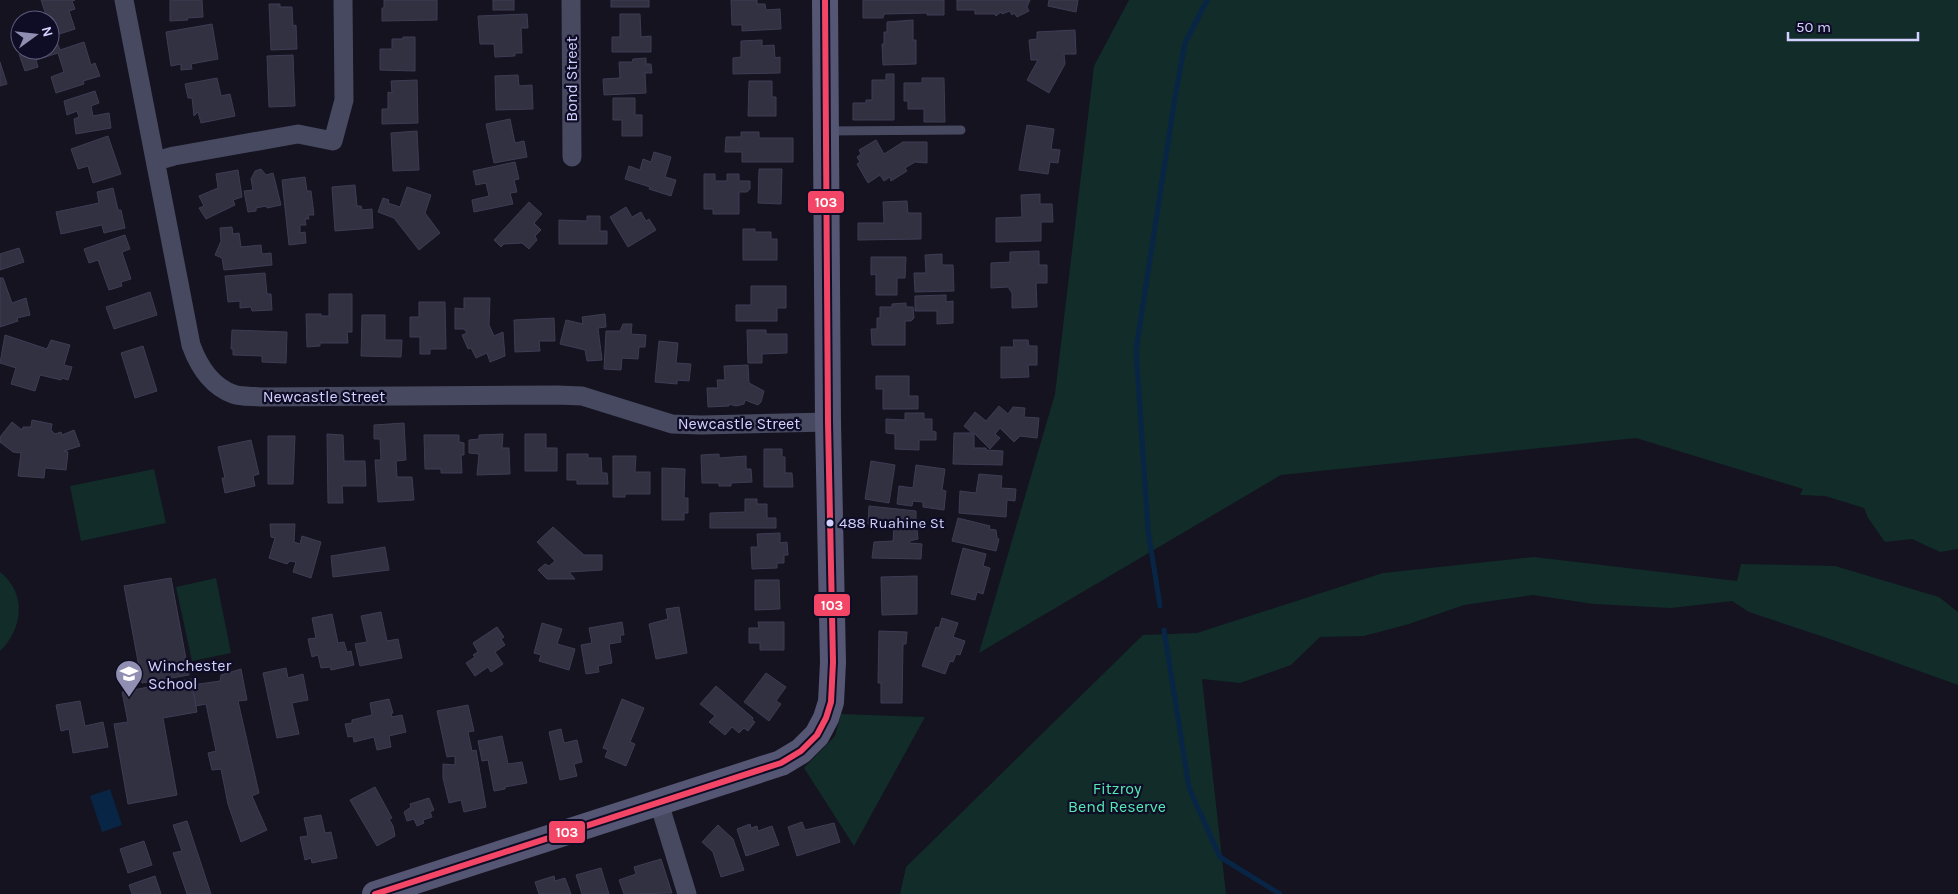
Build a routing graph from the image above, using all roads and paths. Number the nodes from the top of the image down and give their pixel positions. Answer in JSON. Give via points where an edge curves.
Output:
{"nodes":[{"id":1,"x":124,"y":0,"type":"edge"},
{"id":2,"x":343,"y":0,"type":"edge"},
{"id":3,"x":571,"y":0,"type":"edge"},
{"id":4,"x":825,"y":0,"type":"edge"},
{"id":5,"x":961,"y":130,"type":"dead end"},
{"id":6,"x":827,"y":131,"type":"junction"},
{"id":7,"x":572,"y":158,"type":"dead end"},
{"id":8,"x":156,"y":162,"type":"junction"},
{"id":9,"x":828,"y":422,"type":"junction"},
{"id":10,"x":659,"y":804,"type":"junction"},
{"id":11,"x":375,"y":894,"type":"edge"},
{"id":12,"x":687,"y":894,"type":"edge"}],
"edges":[{"from":1,"to":8,"type":"street","name":"Newcastle Street"},
{"from":2,"to":8,"type":"street","via":[[344,100],[333,142],[298,134]]},
{"from":3,"to":7,"type":"street","name":"Bond Street"},
{"from":4,"to":6,"type":"street"},
{"from":5,"to":6,"type":"lane"},
{"from":6,"to":9,"type":"street"},
{"from":8,"to":9,"type":"street","name":"Newcastle Street","via":[[197,361],[218,386],[235,395],[557,394],[591,398],[672,424]]},
{"from":9,"to":10,"type":"street","via":[[834,662],[826,718],[817,735],[801,751],[781,763]]},
{"from":10,"to":11,"type":"street"},
{"from":10,"to":12,"type":"street"}]}
